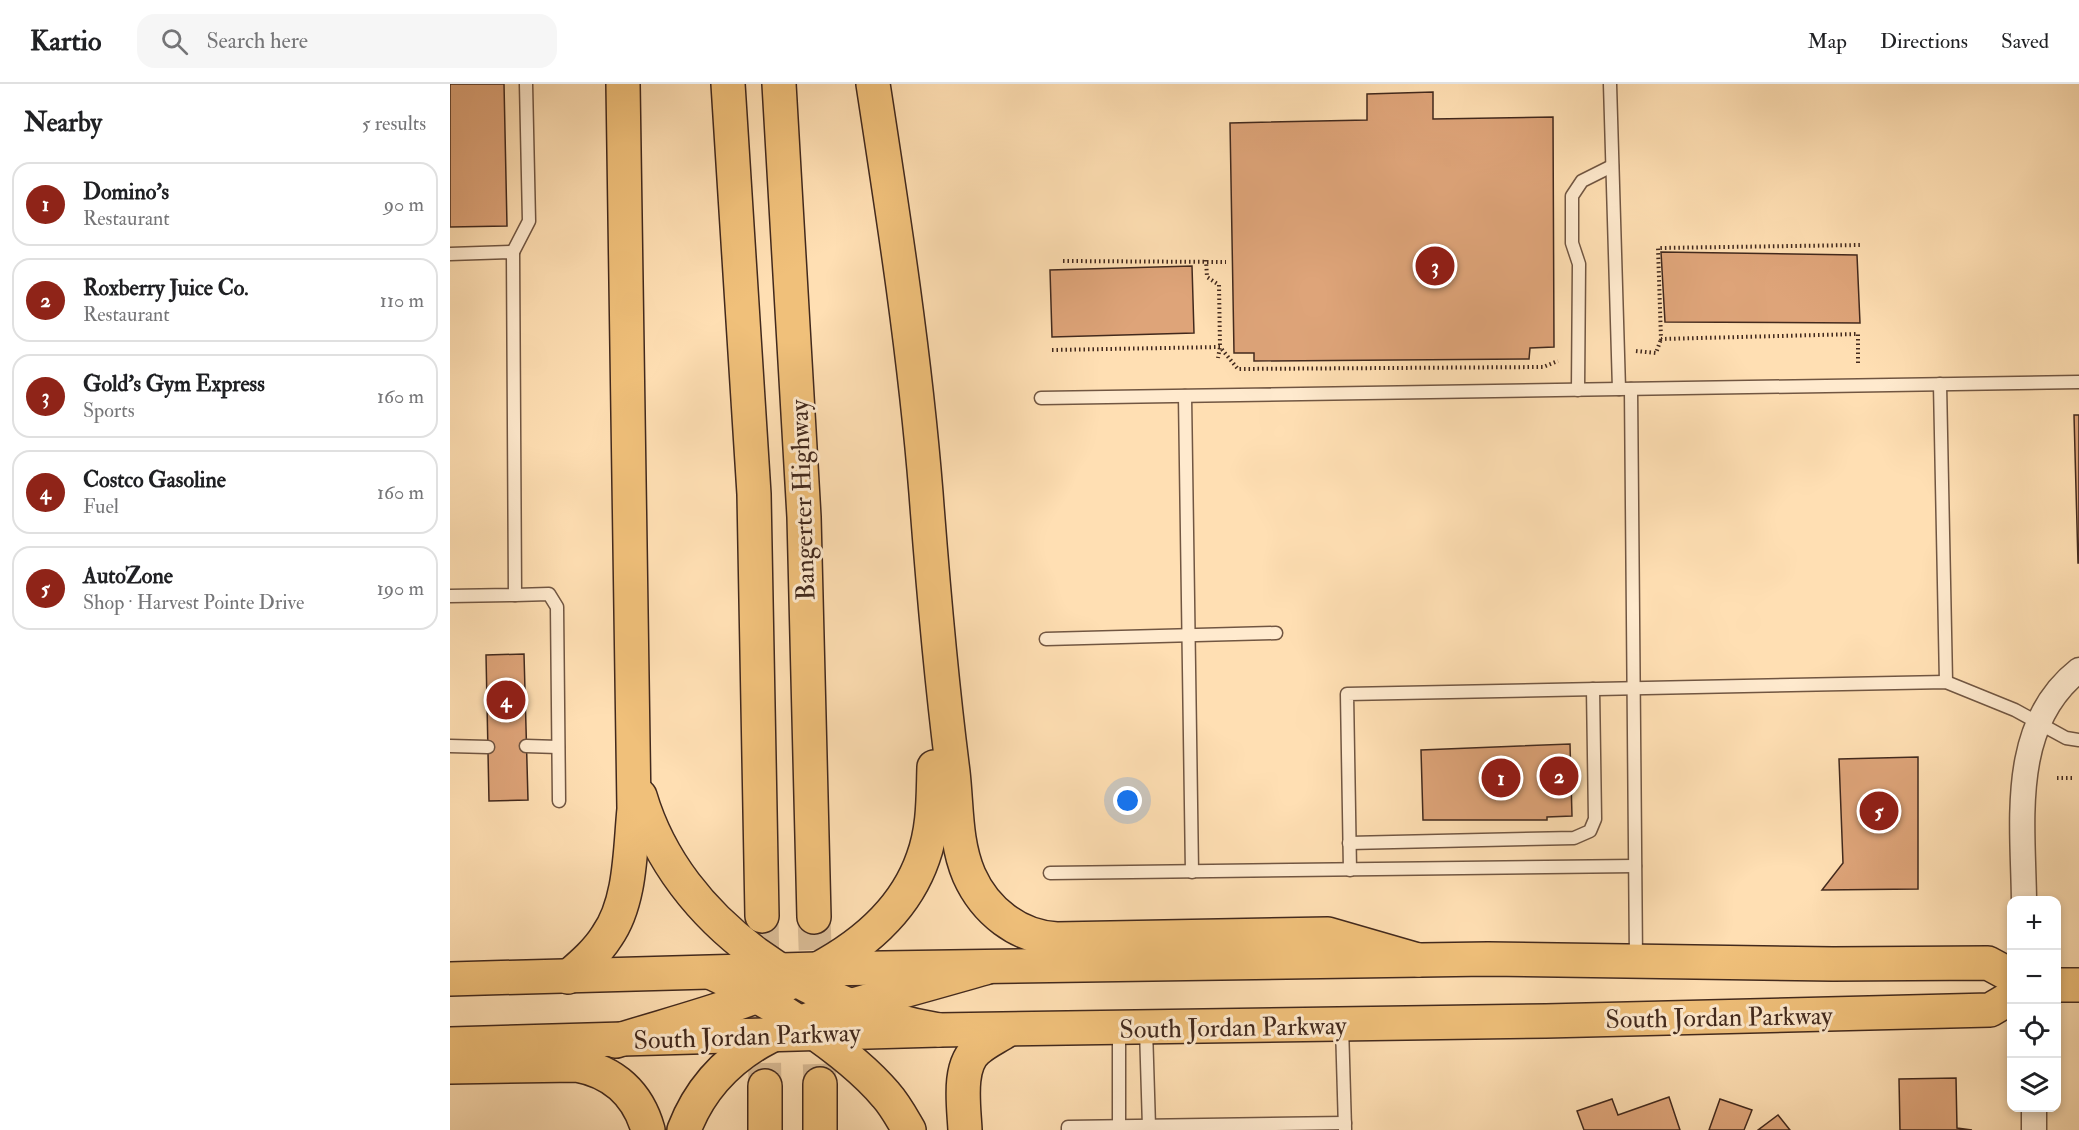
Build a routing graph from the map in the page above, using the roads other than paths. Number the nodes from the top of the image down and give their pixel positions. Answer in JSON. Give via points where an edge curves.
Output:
{"nodes":[{"id":1,"x":526,"y":84,"type":"edge"},
{"id":2,"x":623,"y":84,"type":"edge"},
{"id":3,"x":728,"y":84,"type":"edge"},
{"id":4,"x":779,"y":84,"type":"edge"},
{"id":5,"x":873,"y":84,"type":"edge"},
{"id":6,"x":1610,"y":84,"type":"edge"},
{"id":7,"x":1612,"y":166,"type":"junction"},
{"id":8,"x":513,"y":252,"type":"junction"},
{"id":9,"x":450,"y":254,"type":"edge"},
{"id":10,"x":2079,"y":382,"type":"edge"},
{"id":11,"x":1940,"y":384,"type":"junction"},
{"id":12,"x":1625,"y":389,"type":"junction"},
{"id":13,"x":1578,"y":390,"type":"junction"},
{"id":14,"x":1185,"y":396,"type":"junction"},
{"id":15,"x":1041,"y":398,"type":"dead end"},
{"id":16,"x":515,"y":595,"type":"junction"},
{"id":17,"x":450,"y":596,"type":"edge"},
{"id":18,"x":1276,"y":633,"type":"dead end"},
{"id":19,"x":1189,"y":635,"type":"junction"},
{"id":20,"x":1046,"y":639,"type":"dead end"},
{"id":21,"x":936,"y":640,"type":"junction"},
{"id":22,"x":2079,"y":670,"type":"edge"},
{"id":23,"x":1946,"y":682,"type":"junction"},
{"id":24,"x":1633,"y":688,"type":"junction"},
{"id":25,"x":1593,"y":689,"type":"junction"},
{"id":26,"x":2037,"y":723,"type":"junction"},
{"id":27,"x":2079,"y":740,"type":"edge"},
{"id":28,"x":450,"y":746,"type":"edge"},
{"id":29,"x":526,"y":746,"type":"dead end"},
{"id":30,"x":488,"y":747,"type":"dead end"},
{"id":31,"x":558,"y":747,"type":"junction"},
{"id":32,"x":636,"y":769,"type":"junction"},
{"id":33,"x":559,"y":801,"type":"dead end"},
{"id":34,"x":1349,"y":843,"type":"junction"},
{"id":35,"x":1635,"y":866,"type":"junction"},
{"id":36,"x":1350,"y":870,"type":"junction"},
{"id":37,"x":1192,"y":872,"type":"junction"},
{"id":38,"x":1050,"y":873,"type":"dead end"},
{"id":39,"x":2024,"y":896,"type":"edge"},
{"id":40,"x":762,"y":916,"type":"tunnel mouth"},
{"id":41,"x":814,"y":917,"type":"tunnel mouth"},
{"id":42,"x":1418,"y":960,"type":"junction"},
{"id":43,"x":1636,"y":961,"type":"junction"},
{"id":44,"x":985,"y":968,"type":"junction"},
{"id":45,"x":712,"y":973,"type":"junction"},
{"id":46,"x":798,"y":973,"type":"junction"},
{"id":47,"x":2007,"y":973,"type":"edge"},
{"id":48,"x":568,"y":977,"type":"junction"},
{"id":49,"x":450,"y":979,"type":"edge"},
{"id":50,"x":2061,"y":985,"type":"edge"},
{"id":51,"x":2079,"y":985,"type":"edge"},
{"id":52,"x":757,"y":996,"type":"junction"},
{"id":53,"x":2007,"y":1000,"type":"edge"},
{"id":54,"x":850,"y":1006,"type":"junction"},
{"id":55,"x":1342,"y":1025,"type":"junction"},
{"id":56,"x":1132,"y":1029,"type":"junction"},
{"id":57,"x":794,"y":1030,"type":"junction"},
{"id":58,"x":939,"y":1030,"type":"junction"},
{"id":59,"x":1006,"y":1031,"type":"junction"},
{"id":60,"x":616,"y":1041,"type":"junction"},
{"id":61,"x":450,"y":1044,"type":"edge"},
{"id":62,"x":450,"y":1067,"type":"edge"},
{"id":63,"x":820,"y":1084,"type":"tunnel mouth"},
{"id":64,"x":765,"y":1086,"type":"tunnel mouth"},
{"id":65,"x":2034,"y":1112,"type":"edge"},
{"id":66,"x":1149,"y":1126,"type":"junction"},
{"id":67,"x":1345,"y":1126,"type":"edge"},
{"id":68,"x":1119,"y":1127,"type":"junction"},
{"id":69,"x":1279,"y":1128,"type":"edge"},
{"id":70,"x":648,"y":1130,"type":"edge"},
{"id":71,"x":684,"y":1130,"type":"edge"},
{"id":72,"x":765,"y":1130,"type":"edge"},
{"id":73,"x":820,"y":1130,"type":"edge"},
{"id":74,"x":909,"y":1130,"type":"edge"},
{"id":75,"x":964,"y":1130,"type":"edge"},
{"id":76,"x":1068,"y":1130,"type":"edge"},
{"id":77,"x":2034,"y":1130,"type":"edge"}],
"edges":[{"from":1,"to":8,"type":"lane","via":[[529,221]]},
{"from":2,"to":32,"type":"main road"},
{"from":3,"to":40,"type":"main road","name":"Bangerter Highway","via":[[753,494]]},
{"from":4,"to":41,"type":"main road","name":"Bangerter Highway","via":[[804,517]]},
{"from":5,"to":21,"type":"main road","via":[[913,362]]},
{"from":6,"to":7,"type":"lane"},
{"from":7,"to":12,"type":"lane"},
{"from":7,"to":13,"type":"lane","via":[[1582,181],[1572,196],[1572,243],[1579,264]]},
{"from":8,"to":9,"type":"lane"},
{"from":8,"to":16,"type":"lane"},
{"from":10,"to":11,"type":"lane"},
{"from":11,"to":12,"type":"lane"},
{"from":11,"to":23,"type":"lane"},
{"from":12,"to":13,"type":"lane"},
{"from":12,"to":24,"type":"lane"},
{"from":13,"to":14,"type":"lane"},
{"from":14,"to":15,"type":"lane"},
{"from":14,"to":19,"type":"lane"},
{"from":16,"to":17,"type":"lane"},
{"from":16,"to":31,"type":"lane","via":[[549,594],[557,608]]},
{"from":18,"to":19,"type":"lane"},
{"from":19,"to":20,"type":"lane"},
{"from":19,"to":37,"type":"lane"},
{"from":21,"to":42,"type":"main road","via":[[961,850],[970,878],[982,896],[1015,927],[1036,937],[1057,939],[1328,934]]},
{"from":21,"to":46,"type":"main road","via":[[933,802],[923,859],[912,884],[885,920],[849,950]]},
{"from":22,"to":26,"type":"street","via":[[2048,702]]},
{"from":23,"to":24,"type":"lane"},
{"from":23,"to":26,"type":"lane"},
{"from":24,"to":25,"type":"lane"},
{"from":24,"to":35,"type":"lane"},
{"from":25,"to":34,"type":"lane","via":[[1595,819],[1590,831],[1574,838]]},
{"from":25,"to":34,"type":"lane","via":[[1347,694]]},
{"from":26,"to":27,"type":"lane","via":[[2066,738]]},
{"from":26,"to":39,"type":"street","via":[[2023,794]]},
{"from":28,"to":30,"type":"lane"},
{"from":29,"to":31,"type":"lane"},
{"from":31,"to":33,"type":"lane"},
{"from":32,"to":46,"type":"main road","via":[[640,795],[658,844],[693,893],[743,944]]},
{"from":32,"to":48,"type":"main road","via":[[630,850],[617,919],[598,949]]},
{"from":34,"to":36,"type":"lane"},
{"from":35,"to":36,"type":"lane"},
{"from":35,"to":43,"type":"lane"},
{"from":36,"to":37,"type":"lane"},
{"from":37,"to":38,"type":"lane"},
{"from":42,"to":43,"type":"main road","name":"South Jordan Parkway"},
{"from":42,"to":44,"type":"main road","name":"South Jordan Parkway"},
{"from":43,"to":47,"type":"main road","name":"South Jordan Parkway","via":[[1988,963]]},
{"from":44,"to":46,"type":"main road","name":"South Jordan Parkway"},
{"from":44,"to":54,"type":"main road"},
{"from":45,"to":46,"type":"main road","name":"South Jordan Parkway"},
{"from":45,"to":48,"type":"main road","name":"South Jordan Parkway"},
{"from":45,"to":52,"type":"main road"},
{"from":46,"to":52,"type":"main road"},
{"from":46,"to":54,"type":"main road"},
{"from":48,"to":49,"type":"main road","name":"South Jordan Parkway"},
{"from":50,"to":51,"type":"main road"},
{"from":52,"to":57,"type":"main road"},
{"from":52,"to":60,"type":"main road"},
{"from":53,"to":55,"type":"main road","name":"South Jordan Parkway","via":[[1990,1010]]},
{"from":54,"to":57,"type":"main road"},
{"from":54,"to":58,"type":"main road","via":[[908,1025]]},
{"from":55,"to":56,"type":"main road","name":"South Jordan Parkway"},
{"from":55,"to":67,"type":"lane"},
{"from":56,"to":59,"type":"main road","name":"South Jordan Parkway"},
{"from":56,"to":66,"type":"lane"},
{"from":56,"to":68,"type":"lane"},
{"from":57,"to":58,"type":"main road","name":"South Jordan Parkway"},
{"from":57,"to":60,"type":"main road","name":"South Jordan Parkway"},
{"from":57,"to":71,"type":"main road","via":[[721,1069],[696,1104]]},
{"from":57,"to":74,"type":"main road","via":[[878,1086]]},
{"from":58,"to":59,"type":"main road","name":"South Jordan Parkway"},
{"from":59,"to":75,"type":"main road","via":[[976,1050],[970,1059],[964,1082]]},
{"from":60,"to":61,"type":"main road","name":"South Jordan Parkway"},
{"from":62,"to":70,"type":"main road","via":[[578,1065],[596,1070],[628,1090],[642,1111]]},
{"from":63,"to":73,"type":"main road"},
{"from":64,"to":72,"type":"main road"},
{"from":65,"to":77,"type":"street"},
{"from":66,"to":68,"type":"lane"},
{"from":66,"to":69,"type":"lane"},
{"from":67,"to":69,"type":"lane"},
{"from":68,"to":76,"type":"lane"}]}
